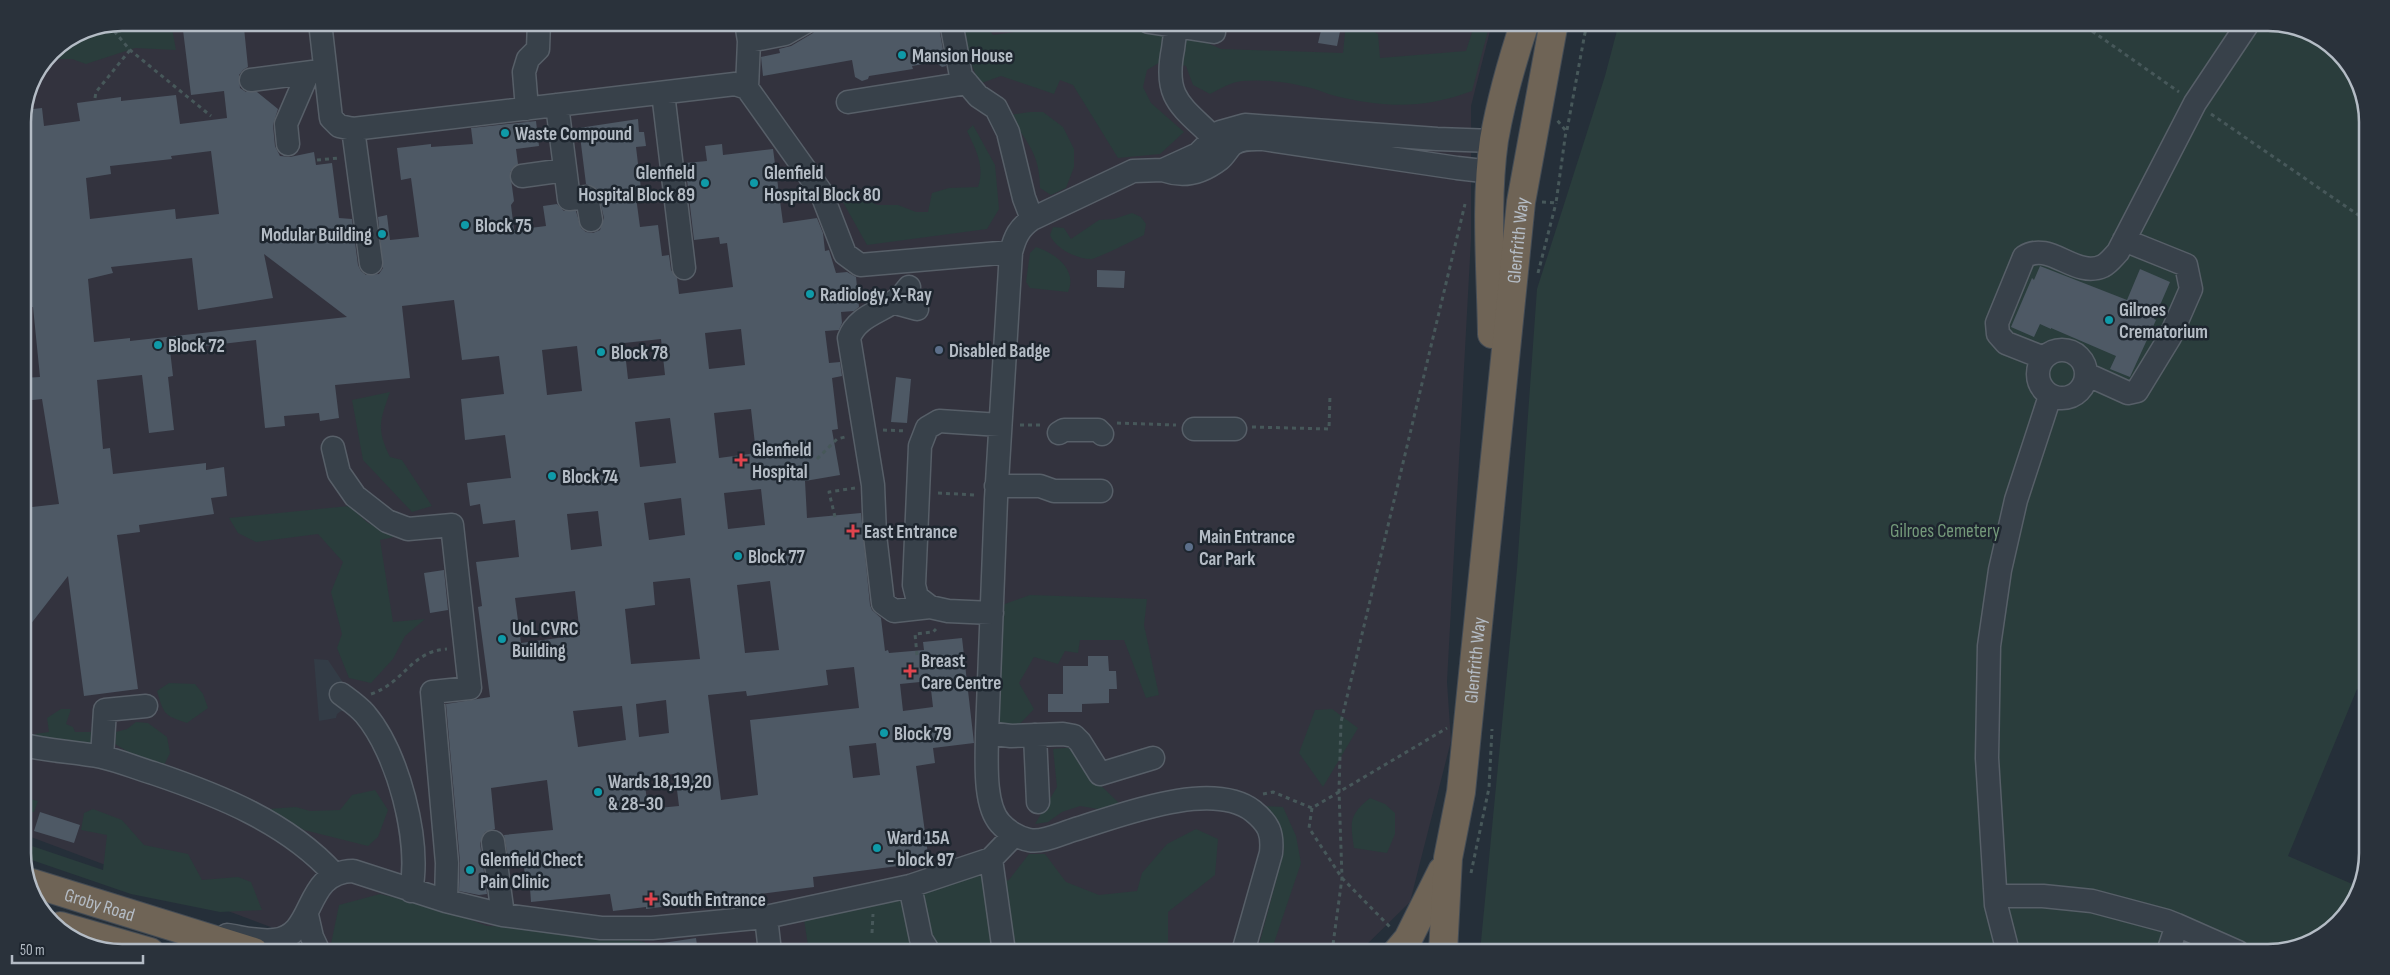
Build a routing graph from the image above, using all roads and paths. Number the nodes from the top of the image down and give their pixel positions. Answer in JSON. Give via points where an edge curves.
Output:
{"nodes":[{"id":1,"x":114,"y":31,"type":"edge"},
{"id":2,"x":319,"y":31,"type":"edge"},
{"id":3,"x":539,"y":31,"type":"edge"},
{"id":4,"x":790,"y":31,"type":"edge"},
{"id":5,"x":953,"y":31,"type":"edge"},
{"id":6,"x":1176,"y":31,"type":"edge"},
{"id":7,"x":1209,"y":31,"type":"edge"},
{"id":8,"x":1522,"y":31,"type":"edge"},
{"id":9,"x":1540,"y":31,"type":"edge"},
{"id":10,"x":1552,"y":31,"type":"edge"},
{"id":11,"x":1585,"y":31,"type":"edge"},
{"id":12,"x":2092,"y":31,"type":"edge"},
{"id":13,"x":2243,"y":31,"type":"edge"},
{"id":14,"x":747,"y":32,"type":"edge"},
{"id":15,"x":1214,"y":32,"type":"dead end"},
{"id":16,"x":130,"y":50,"type":"junction"},
{"id":17,"x":317,"y":72,"type":"junction"},
{"id":18,"x":251,"y":80,"type":"dead end"},
{"id":19,"x":967,"y":83,"type":"junction"},
{"id":20,"x":747,"y":88,"type":"junction"},
{"id":21,"x":663,"y":92,"type":"junction"},
{"id":22,"x":95,"y":98,"type":"dead end"},
{"id":23,"x":848,"y":102,"type":"dead end"},
{"id":24,"x":2195,"y":103,"type":"junction"},
{"id":25,"x":556,"y":105,"type":"junction"},
{"id":26,"x":527,"y":109,"type":"junction"},
{"id":27,"x":211,"y":116,"type":"dead end"},
{"id":28,"x":353,"y":130,"type":"junction"},
{"id":29,"x":1566,"y":131,"type":"dead end"},
{"id":30,"x":1214,"y":138,"type":"junction"},
{"id":31,"x":288,"y":144,"type":"dead end"},
{"id":32,"x":1498,"y":155,"type":"junction"},
{"id":33,"x":565,"y":170,"type":"junction"},
{"id":34,"x":1163,"y":170,"type":"junction"},
{"id":35,"x":522,"y":176,"type":"dead end"},
{"id":36,"x":1523,"y":183,"type":"junction"},
{"id":37,"x":1465,"y":210,"type":"dead end"},
{"id":38,"x":2359,"y":216,"type":"edge"},
{"id":39,"x":1032,"y":219,"type":"junction"},
{"id":40,"x":590,"y":220,"type":"dead end"},
{"id":41,"x":2124,"y":240,"type":"junction"},
{"id":42,"x":1011,"y":252,"type":"junction"},
{"id":43,"x":371,"y":263,"type":"dead end"},
{"id":44,"x":684,"y":268,"type":"dead end"},
{"id":45,"x":918,"y":309,"type":"dead end"},
{"id":46,"x":2044,"y":358,"type":"junction"},
{"id":47,"x":2086,"y":374,"type":"junction"},
{"id":48,"x":2050,"y":396,"type":"junction"},
{"id":49,"x":1000,"y":425,"type":"junction"},
{"id":50,"x":1194,"y":429,"type":"dead end"},
{"id":51,"x":1235,"y":429,"type":"dead end"},
{"id":52,"x":1059,"y":432,"type":"dead end"},
{"id":53,"x":1102,"y":434,"type":"dead end"},
{"id":54,"x":333,"y":448,"type":"dead end"},
{"id":55,"x":1495,"y":460,"type":"junction"},
{"id":56,"x":1101,"y":492,"type":"dead end"},
{"id":57,"x":996,"y":493,"type":"junction"},
{"id":58,"x":930,"y":607,"type":"junction"},
{"id":59,"x":992,"y":613,"type":"junction"},
{"id":60,"x":939,"y":627,"type":"dead end"},
{"id":61,"x":450,"y":648,"type":"dead end"},
{"id":62,"x":917,"y":655,"type":"dead end"},
{"id":63,"x":341,"y":694,"type":"joint"},
{"id":64,"x":146,"y":706,"type":"dead end"},
{"id":65,"x":1468,"y":715,"type":"junction"},
{"id":66,"x":988,"y":733,"type":"junction"},
{"id":67,"x":1035,"y":735,"type":"junction"},
{"id":68,"x":31,"y":746,"type":"edge"},
{"id":69,"x":102,"y":757,"type":"junction"},
{"id":70,"x":1153,"y":758,"type":"dead end"},
{"id":71,"x":1339,"y":791,"type":"junction"},
{"id":72,"x":1256,"y":795,"type":"dead end"},
{"id":73,"x":1038,"y":802,"type":"dead end"},
{"id":74,"x":1312,"y":808,"type":"junction"},
{"id":75,"x":1014,"y":835,"type":"junction"},
{"id":76,"x":493,"y":842,"type":"dead end"},
{"id":77,"x":1448,"y":858,"type":"junction"},
{"id":78,"x":991,"y":859,"type":"junction"},
{"id":79,"x":334,"y":874,"type":"junction"},
{"id":80,"x":1342,"y":878,"type":"junction"},
{"id":81,"x":37,"y":885,"type":"edge"},
{"id":82,"x":910,"y":886,"type":"junction"},
{"id":83,"x":411,"y":891,"type":"junction"},
{"id":84,"x":1996,"y":896,"type":"junction"},
{"id":85,"x":446,"y":901,"type":"junction"},
{"id":86,"x":307,"y":915,"type":"junction"},
{"id":87,"x":503,"y":915,"type":"junction"},
{"id":88,"x":766,"y":917,"type":"junction"},
{"id":89,"x":2177,"y":925,"type":"junction"},
{"id":90,"x":174,"y":929,"type":"junction"},
{"id":91,"x":74,"y":930,"type":"edge"},
{"id":92,"x":1396,"y":942,"type":"edge"},
{"id":93,"x":122,"y":944,"type":"edge"},
{"id":94,"x":226,"y":944,"type":"edge"},
{"id":95,"x":316,"y":944,"type":"edge"},
{"id":96,"x":769,"y":944,"type":"edge"},
{"id":97,"x":924,"y":944,"type":"edge"},
{"id":98,"x":1003,"y":944,"type":"edge"},
{"id":99,"x":1245,"y":944,"type":"edge"},
{"id":100,"x":1333,"y":944,"type":"edge"},
{"id":101,"x":1442,"y":944,"type":"edge"},
{"id":102,"x":2006,"y":944,"type":"edge"},
{"id":103,"x":2171,"y":944,"type":"edge"},
{"id":104,"x":2216,"y":944,"type":"edge"}],
"edges":[{"from":1,"to":16,"type":"path"},
{"from":2,"to":17,"type":"street"},
{"from":3,"to":26,"type":"street","via":[[538,49],[528,59],[524,72]]},
{"from":4,"to":14,"type":"street","via":[[785,34]]},
{"from":5,"to":19,"type":"street","via":[[961,76]]},
{"from":6,"to":30,"type":"street","via":[[1169,72],[1170,87],[1182,107]]},
{"from":7,"to":15,"type":"street"},
{"from":8,"to":32,"type":"highway","name":"Glenfrith Way","via":[[1509,71]]},
{"from":9,"to":32,"type":"highway","via":[[1519,93],[1513,137]]},
{"from":10,"to":36,"type":"highway","name":"Glenfrith Way"},
{"from":11,"to":29,"type":"path"},
{"from":12,"to":24,"type":"path"},
{"from":13,"to":24,"type":"street"},
{"from":14,"to":20,"type":"street"},
{"from":16,"to":22,"type":"path","via":[[96,92]]},
{"from":16,"to":27,"type":"path"},
{"from":17,"to":18,"type":"street"},
{"from":17,"to":28,"type":"street","via":[[331,118],[339,126]]},
{"from":17,"to":31,"type":"street","via":[[286,124]]},
{"from":19,"to":23,"type":"street"},
{"from":19,"to":39,"type":"street","via":[[978,96],[996,108],[1008,132]]},
{"from":20,"to":21,"type":"street","via":[[721,84]]},
{"from":20,"to":42,"type":"street","via":[[821,192],[845,254],[860,265]]},
{"from":21,"to":25,"type":"street"},
{"from":21,"to":44,"type":"street"},
{"from":24,"to":38,"type":"path"},
{"from":24,"to":41,"type":"street"},
{"from":25,"to":26,"type":"street"},
{"from":25,"to":33,"type":"street"},
{"from":26,"to":28,"type":"street"},
{"from":28,"to":43,"type":"street"},
{"from":30,"to":32,"type":"street","via":[[1220,132],[1245,125],[1437,139]]},
{"from":30,"to":34,"type":"street","via":[[1198,154]]},
{"from":32,"to":34,"type":"street","via":[[1457,168],[1245,139],[1232,145],[1221,158],[1198,172],[1178,176]]},
{"from":32,"to":36,"type":"highway","via":[[1516,162]]},
{"from":32,"to":55,"type":"highway","name":"Glenfrith Way","via":[[1490,222]]},
{"from":33,"to":35,"type":"street"},
{"from":33,"to":40,"type":"street","via":[[569,199],[587,197]]},
{"from":34,"to":39,"type":"street","via":[[1133,171]]},
{"from":36,"to":55,"type":"highway","name":"Glenfrith Way"},
{"from":37,"to":71,"type":"path","via":[[1341,722]]},
{"from":39,"to":42,"type":"street","via":[[1015,237]]},
{"from":41,"to":46,"type":"street","via":[[2118,252],[2103,266],[2080,268],[2040,251],[2024,257],[1997,323],[1998,334],[2006,343]]},
{"from":41,"to":47,"type":"street","via":[[2186,265],[2191,289],[2170,337],[2137,391],[2128,393]]},
{"from":42,"to":49,"type":"street"},
{"from":45,"to":58,"type":"street","via":[[902,295],[865,318],[852,329],[849,338],[873,485],[882,603],[894,611]]},
{"from":46,"to":47,"type":"street","via":[[2057,351],[2071,352],[2082,361]]},
{"from":46,"to":48,"type":"street","via":[[2038,375],[2041,387]]},
{"from":47,"to":48,"type":"street","via":[[2082,388],[2071,397]]},
{"from":48,"to":84,"type":"street","via":[[2016,500],[2000,570],[1989,646],[1987,758]]},
{"from":49,"to":57,"type":"street"},
{"from":49,"to":58,"type":"street","via":[[939,421],[927,428],[920,446],[914,585],[917,597]]},
{"from":50,"to":51,"type":"street"},
{"from":52,"to":53,"type":"street","via":[[1098,430]]},
{"from":54,"to":85,"type":"street","via":[[339,473],[356,496],[387,521],[408,529],[452,525],[470,688],[432,692],[447,863]]},
{"from":55,"to":65,"type":"highway","name":"Glenfrith Way"},
{"from":56,"to":57,"type":"street","via":[[1054,491],[1043,500]]},
{"from":57,"to":59,"type":"street"},
{"from":58,"to":59,"type":"street"},
{"from":59,"to":66,"type":"street"},
{"from":60,"to":62,"type":"path","via":[[933,632],[915,634]]},
{"from":61,"to":63,"type":"path","via":[[424,653],[393,683],[373,694]]},
{"from":63,"to":83,"type":"street","via":[[364,713],[375,729],[399,780],[406,805],[415,871]]},
{"from":64,"to":69,"type":"street","via":[[105,710]]},
{"from":65,"to":71,"type":"path"},
{"from":65,"to":77,"type":"highway","name":"Glenfrith Way","via":[[1460,792]]},
{"from":66,"to":67,"type":"street"},
{"from":66,"to":75,"type":"street","via":[[990,796],[999,822]]},
{"from":67,"to":70,"type":"street","via":[[1074,736],[1100,774]]},
{"from":67,"to":73,"type":"street"},
{"from":68,"to":69,"type":"street"},
{"from":69,"to":79,"type":"street","via":[[222,799],[259,817],[295,839],[320,858]]},
{"from":71,"to":74,"type":"path"},
{"from":71,"to":80,"type":"path"},
{"from":72,"to":74,"type":"path","via":[[1273,792]]},
{"from":74,"to":80,"type":"path","via":[[1308,828]]},
{"from":75,"to":78,"type":"street"},
{"from":75,"to":99,"type":"street","via":[[1030,840],[1052,836],[1163,803],[1190,799],[1223,800],[1247,806],[1264,820],[1272,838],[1271,854]]},
{"from":76,"to":87,"type":"street"},
{"from":77,"to":92,"type":"highway","name":"Glenfrith Way","via":[[1408,939]]},
{"from":77,"to":101,"type":"highway","name":"Glenfrith Way"},
{"from":78,"to":82,"type":"street"},
{"from":78,"to":98,"type":"street"},
{"from":79,"to":83,"type":"street","via":[[353,871]]},
{"from":79,"to":86,"type":"street","via":[[321,884]]},
{"from":80,"to":92,"type":"path"},
{"from":80,"to":100,"type":"path"},
{"from":81,"to":90,"type":"highway","name":"Groby Road"},
{"from":82,"to":88,"type":"street"},
{"from":82,"to":97,"type":"street"},
{"from":83,"to":85,"type":"street"},
{"from":84,"to":89,"type":"street","via":[[2052,896],[2092,901]]},
{"from":84,"to":102,"type":"street"},
{"from":85,"to":87,"type":"street"},
{"from":86,"to":90,"type":"street","via":[[288,936],[274,940]]},
{"from":86,"to":95,"type":"street"},
{"from":87,"to":88,"type":"street","via":[[601,928],[688,926]]},
{"from":88,"to":96,"type":"street"},
{"from":89,"to":103,"type":"street"},
{"from":89,"to":104,"type":"street"},
{"from":90,"to":94,"type":"highway","name":"Groby Road"},
{"from":91,"to":93,"type":"highway","name":"Groby Road"}]}
